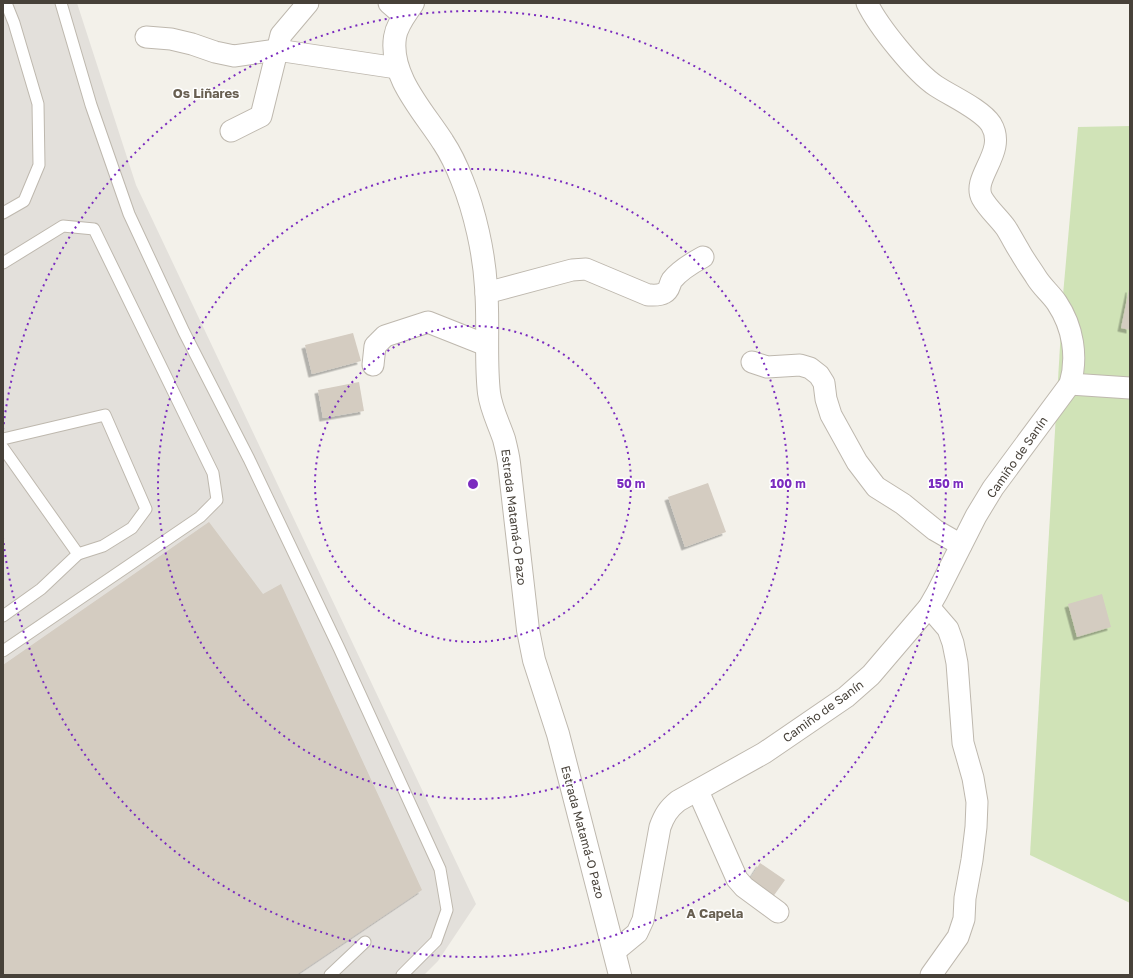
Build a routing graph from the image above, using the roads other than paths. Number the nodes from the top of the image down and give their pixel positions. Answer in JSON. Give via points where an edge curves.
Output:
{"nodes":[{"id":1,"x":6,"y":3,"type":"edge"},
{"id":2,"x":61,"y":3,"type":"edge"},
{"id":3,"x":308,"y":3,"type":"edge"},
{"id":4,"x":867,"y":3,"type":"edge"},
{"id":5,"x":402,"y":7,"type":"edge"},
{"id":6,"x":146,"y":37,"type":"dead end"},
{"id":7,"x":277,"y":50,"type":"junction"},
{"id":8,"x":397,"y":68,"type":"junction"},
{"id":9,"x":231,"y":131,"type":"dead end"},
{"id":10,"x":3,"y":214,"type":"edge"},
{"id":11,"x":703,"y":257,"type":"dead end"},
{"id":12,"x":3,"y":263,"type":"edge"},
{"id":13,"x":486,"y":293,"type":"junction"},
{"id":14,"x":486,"y":345,"type":"junction"},
{"id":15,"x":752,"y":362,"type":"dead end"},
{"id":16,"x":372,"y":365,"type":"dead end"},
{"id":17,"x":1070,"y":384,"type":"junction"},
{"id":18,"x":1130,"y":388,"type":"edge"},
{"id":19,"x":3,"y":439,"type":"edge"},
{"id":20,"x":3,"y":448,"type":"edge"},
{"id":21,"x":961,"y":545,"type":"junction"},
{"id":22,"x":78,"y":554,"type":"junction"},
{"id":23,"x":929,"y":607,"type":"junction"},
{"id":24,"x":3,"y":616,"type":"edge"},
{"id":25,"x":3,"y":651,"type":"edge"},
{"id":26,"x":698,"y":791,"type":"junction"},
{"id":27,"x":778,"y":912,"type":"dead end"},
{"id":28,"x":365,"y":942,"type":"dead end"},
{"id":29,"x":614,"y":952,"type":"junction"},
{"id":30,"x":330,"y":975,"type":"edge"},
{"id":31,"x":402,"y":975,"type":"edge"},
{"id":32,"x":620,"y":975,"type":"edge"},
{"id":33,"x":931,"y":975,"type":"edge"}],
"edges":[{"from":1,"to":10,"type":"lane","via":[[38,104],[39,164],[24,201]]},
{"from":2,"to":31,"type":"lane","via":[[91,105],[129,214],[339,648],[440,869],[447,910],[436,941]]},
{"from":3,"to":7,"type":"street","via":[[281,35]]},
{"from":4,"to":17,"type":"street","name":"Camiño de Sanín","via":[[887,34],[918,70],[935,86],[976,110],[990,123],[995,133],[995,146],[981,179],[979,188],[982,198],[1007,229],[1039,282],[1058,303],[1073,339],[1074,371]]},
{"from":5,"to":8,"type":"street","name":"Estrada Matamá-O Pazo","via":[[395,38]]},
{"from":6,"to":7,"type":"street","via":[[171,39],[234,56]]},
{"from":7,"to":8,"type":"street"},
{"from":7,"to":9,"type":"street","via":[[261,116]]},
{"from":8,"to":13,"type":"street","name":"Estrada Matamá-O Pazo","via":[[459,173],[481,252]]},
{"from":11,"to":13,"type":"street","via":[[671,281],[665,293],[657,295],[648,295],[586,269],[572,270]]},
{"from":12,"to":25,"type":"lane","via":[[63,226],[94,229],[213,473],[217,500],[200,517]]},
{"from":13,"to":14,"type":"street","name":"Estrada Matamá-O Pazo"},
{"from":14,"to":16,"type":"street","via":[[428,322],[385,336],[375,346]]},
{"from":14,"to":29,"type":"street","name":"Estrada Matamá-O Pazo","via":[[489,395],[510,463],[528,630],[558,734]]},
{"from":15,"to":21,"type":"street","via":[[768,367],[800,365],[810,368],[819,375],[824,383],[831,415],[857,462],[876,487],[903,504],[935,530]]},
{"from":17,"to":18,"type":"street"},
{"from":17,"to":21,"type":"street","name":"Camiño de Sanín","via":[[993,488]]},
{"from":19,"to":22,"type":"lane","via":[[105,415],[146,509],[132,528],[103,546]]},
{"from":20,"to":22,"type":"lane"},
{"from":21,"to":23,"type":"street","name":"Camiño de Sanín"},
{"from":22,"to":24,"type":"lane","via":[[41,589]]},
{"from":23,"to":26,"type":"street","name":"Camiño de Sanín","via":[[870,675],[846,697],[764,752]]},
{"from":23,"to":33,"type":"street","via":[[948,629],[953,643],[963,743],[977,802],[975,840],[964,919],[958,937]]},
{"from":26,"to":27,"type":"street","via":[[737,879]]},
{"from":26,"to":29,"type":"street","name":"Camiño de Sanín","via":[[678,801],[664,816],[643,920],[637,933]]},
{"from":28,"to":30,"type":"lane"},
{"from":29,"to":32,"type":"street","name":"Estrada Matamá-O Pazo"}]}
